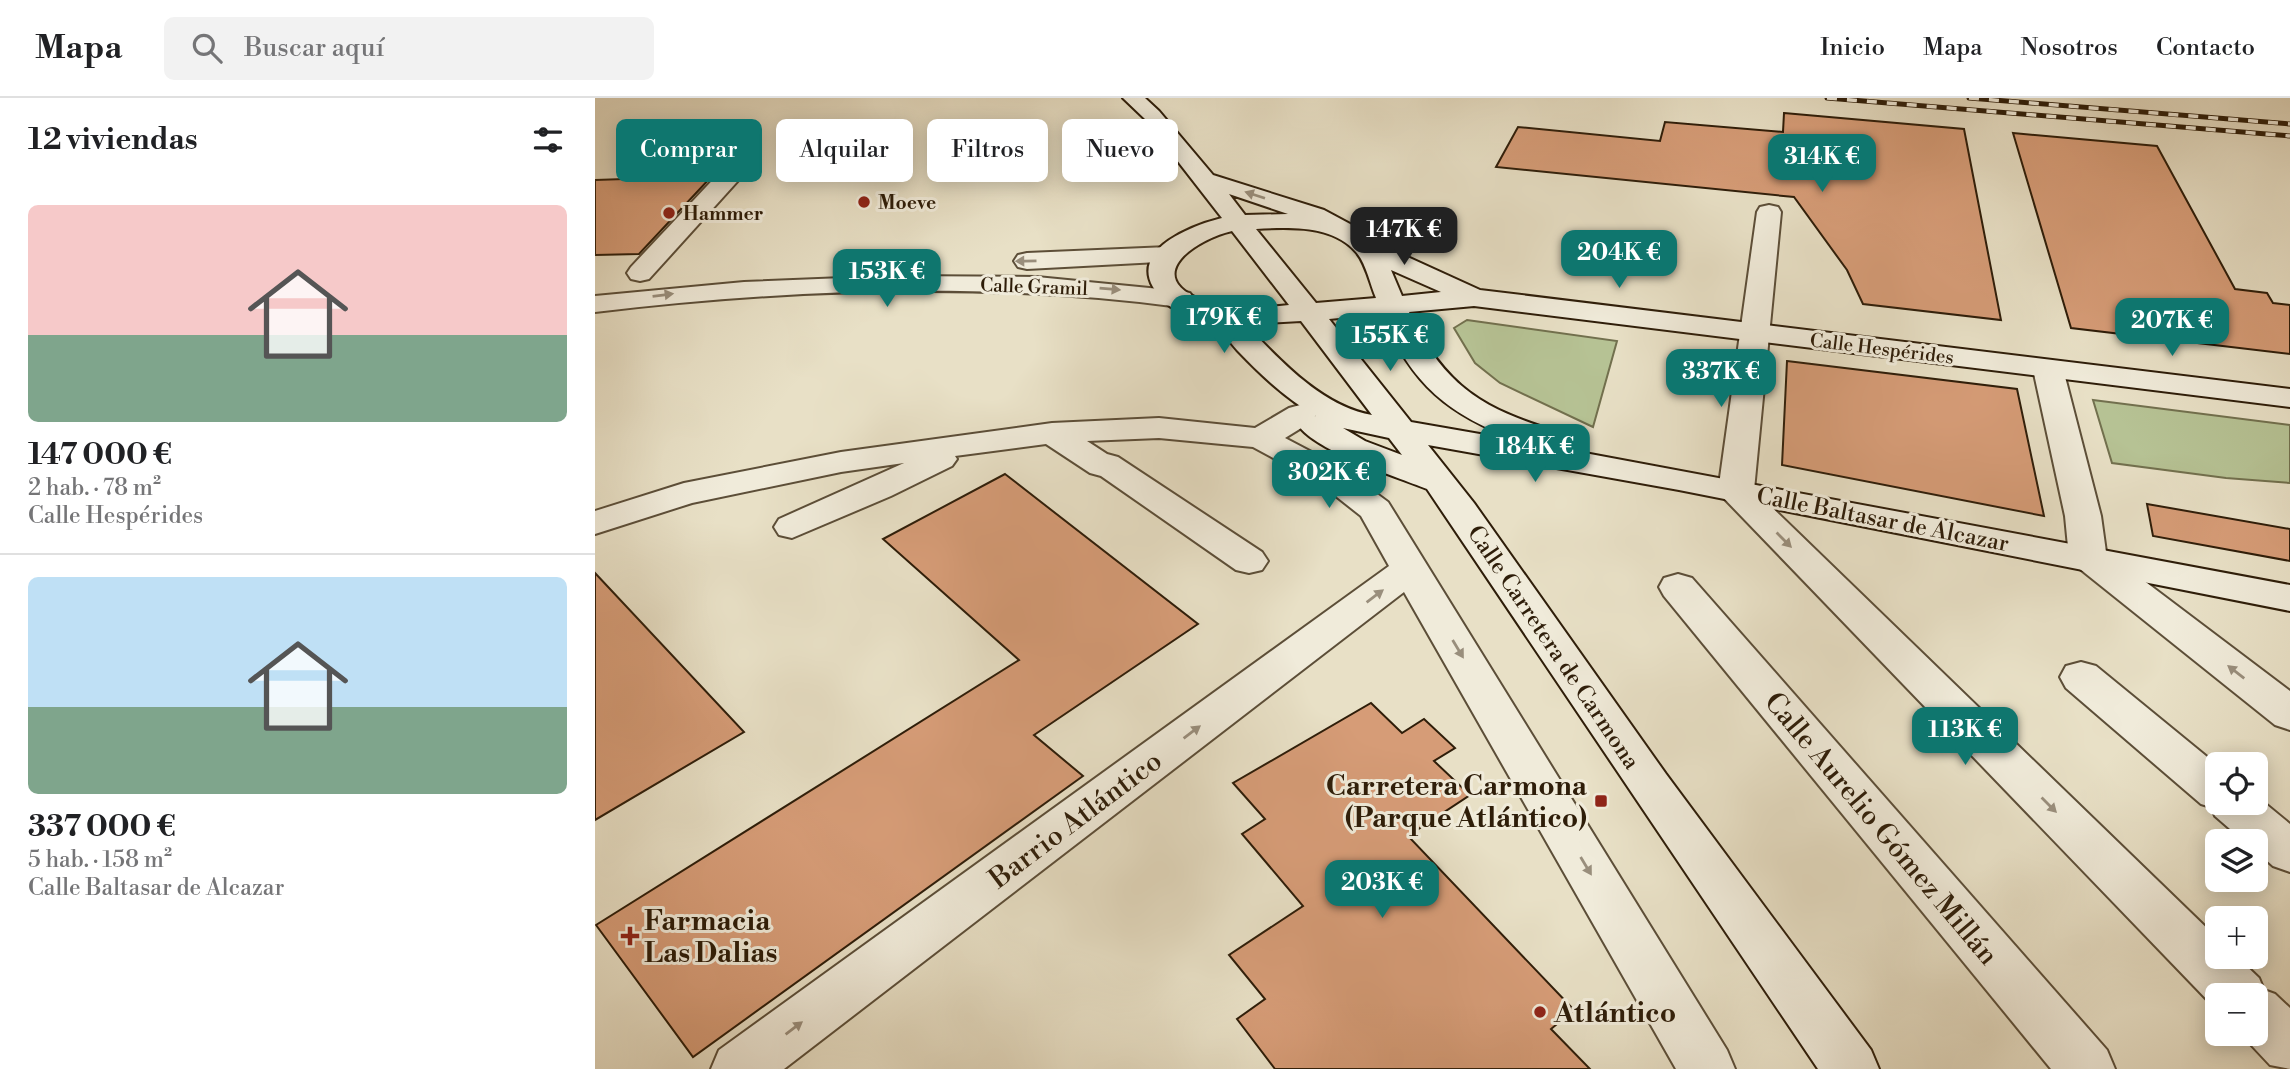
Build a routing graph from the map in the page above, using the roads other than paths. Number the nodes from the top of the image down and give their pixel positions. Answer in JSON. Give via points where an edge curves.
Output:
{"nodes":[{"id":1,"x":1133,"y":98,"type":"edge"},
{"id":2,"x":1203,"y":178,"type":"junction"},
{"id":3,"x":722,"y":182,"type":"edge"},
{"id":4,"x":1769,"y":212,"type":"dead end"},
{"id":5,"x":1239,"y":223,"type":"junction"},
{"id":6,"x":1341,"y":229,"type":"junction"},
{"id":7,"x":1199,"y":234,"type":"junction"},
{"id":8,"x":1370,"y":250,"type":"junction"},
{"id":9,"x":1168,"y":255,"type":"junction"},
{"id":10,"x":1359,"y":296,"type":"junction"},
{"id":11,"x":1474,"y":298,"type":"junction"},
{"id":12,"x":1180,"y":299,"type":"junction"},
{"id":13,"x":595,"y":304,"type":"edge"},
{"id":14,"x":1393,"y":304,"type":"junction"},
{"id":15,"x":1308,"y":310,"type":"junction"},
{"id":16,"x":1218,"y":312,"type":"junction"},
{"id":17,"x":1757,"y":333,"type":"junction"},
{"id":18,"x":1407,"y":339,"type":"junction"},
{"id":19,"x":1338,"y":348,"type":"junction"},
{"id":20,"x":1266,"y":363,"type":"junction"},
{"id":21,"x":2048,"y":369,"type":"junction"},
{"id":22,"x":2290,"y":398,"type":"edge"},
{"id":23,"x":1300,"y":415,"type":"junction"},
{"id":24,"x":1401,"y":431,"type":"junction"},
{"id":25,"x":1052,"y":433,"type":"junction"},
{"id":26,"x":1261,"y":438,"type":"junction"},
{"id":27,"x":968,"y":445,"type":"junction"},
{"id":28,"x":1679,"y":480,"type":"junction"},
{"id":29,"x":1439,"y":482,"type":"junction"},
{"id":30,"x":1736,"y":492,"type":"junction"},
{"id":31,"x":595,"y":523,"type":"edge"},
{"id":32,"x":792,"y":527,"type":"dead end"},
{"id":33,"x":2088,"y":557,"type":"junction"},
{"id":34,"x":1249,"y":561,"type":"dead end"},
{"id":35,"x":1410,"y":569,"type":"junction"},
{"id":36,"x":1678,"y":587,"type":"dead end"},
{"id":37,"x":2290,"y":598,"type":"edge"},
{"id":38,"x":2081,"y":677,"type":"dead end"},
{"id":39,"x":2290,"y":714,"type":"edge"},
{"id":40,"x":2205,"y":781,"type":"edge"},
{"id":41,"x":2246,"y":815,"type":"edge"},
{"id":42,"x":2290,"y":852,"type":"edge"},
{"id":43,"x":2227,"y":983,"type":"edge"},
{"id":44,"x":2268,"y":1024,"type":"edge"},
{"id":45,"x":2290,"y":1046,"type":"edge"},
{"id":46,"x":739,"y":1069,"type":"edge"},
{"id":47,"x":1707,"y":1069,"type":"edge"},
{"id":48,"x":1851,"y":1069,"type":"edge"},
{"id":49,"x":2087,"y":1069,"type":"edge"}],
"edges":[{"from":1,"to":2,"type":"street","name":"Calle Carretera de Carmona"},
{"from":2,"to":5,"type":"street","name":"Calle Carretera de Carmona"},
{"from":6,"to":2,"type":"street","one_way":true},
{"from":2,"to":7,"type":"street","via":[[1212,216]]},
{"from":9,"to":3,"type":"street","name":"Calle Gramil","one_way":true,"via":[[629,274]]},
{"from":4,"to":17,"type":"street"},
{"from":5,"to":6,"type":"street","via":[[1303,221]]},
{"from":5,"to":7,"type":"street"},
{"from":5,"to":15,"type":"street","name":"Calle Carretera de Carmona"},
{"from":6,"to":8,"type":"street"},
{"from":7,"to":9,"type":"street"},
{"from":8,"to":10,"type":"street","via":[[1374,267]]},
{"from":8,"to":11,"type":"street"},
{"from":8,"to":14,"type":"street"},
{"from":9,"to":12,"type":"street","via":[[1161,278]]},
{"from":10,"to":14,"type":"street"},
{"from":10,"to":15,"type":"street"},
{"from":10,"to":19,"type":"street"},
{"from":11,"to":14,"type":"street"},
{"from":11,"to":17,"type":"street","name":"Calle Hespérides"},
{"from":11,"to":18,"type":"street","via":[[1418,313]]},
{"from":13,"to":12,"type":"street","name":"Calle Gramil","one_way":true,"via":[[668,294],[817,285],[1017,283]]},
{"from":12,"to":16,"type":"street","name":"Calle Gramil"},
{"from":14,"to":18,"type":"street"},
{"from":15,"to":16,"type":"street","via":[[1263,316]]},
{"from":15,"to":19,"type":"street","name":"Calle Carretera de Carmona"},
{"from":16,"to":20,"type":"street"},
{"from":17,"to":21,"type":"street","name":"Calle Hespérides"},
{"from":17,"to":30,"type":"street"},
{"from":18,"to":28,"type":"street","via":[[1426,370],[1446,388],[1497,420]]},
{"from":19,"to":24,"type":"street","name":"Calle Carretera de Carmona"},
{"from":20,"to":23,"type":"street"},
{"from":20,"to":24,"type":"street","via":[[1317,406],[1356,422]]},
{"from":21,"to":22,"type":"street","name":"Calle Hespérides"},
{"from":21,"to":33,"type":"street","via":[[2083,516]]},
{"from":23,"to":26,"type":"street"},
{"from":23,"to":29,"type":"street","via":[[1353,448]]},
{"from":24,"to":28,"type":"street"},
{"from":24,"to":29,"type":"street","name":"Calle Carretera de Carmona"},
{"from":25,"to":26,"type":"street","via":[[1159,428]]},
{"from":25,"to":27,"type":"street"},
{"from":25,"to":34,"type":"street"},
{"from":26,"to":35,"type":"street","via":[[1330,475],[1375,510]]},
{"from":27,"to":31,"type":"street","via":[[841,462],[684,494]]},
{"from":27,"to":32,"type":"street"},
{"from":28,"to":30,"type":"street","name":"Calle Baltasar de Alcazar"},
{"from":29,"to":48,"type":"street","name":"Calle Carretera de Carmona"},
{"from":30,"to":33,"type":"street","name":"Calle Baltasar de Alcazar"},
{"from":30,"to":43,"type":"street","one_way":true},
{"from":33,"to":37,"type":"street","name":"Calle Baltasar de Alcazar"},
{"from":39,"to":33,"type":"street","one_way":true},
{"from":46,"to":35,"type":"street","name":"Barrio Atlántico","one_way":true},
{"from":35,"to":47,"type":"street","one_way":true},
{"from":36,"to":49,"type":"street","name":"Calle Aurelio Gómez Millán"},
{"from":38,"to":40,"type":"street"},
{"from":41,"to":42,"type":"street"},
{"from":44,"to":45,"type":"street"}]}
